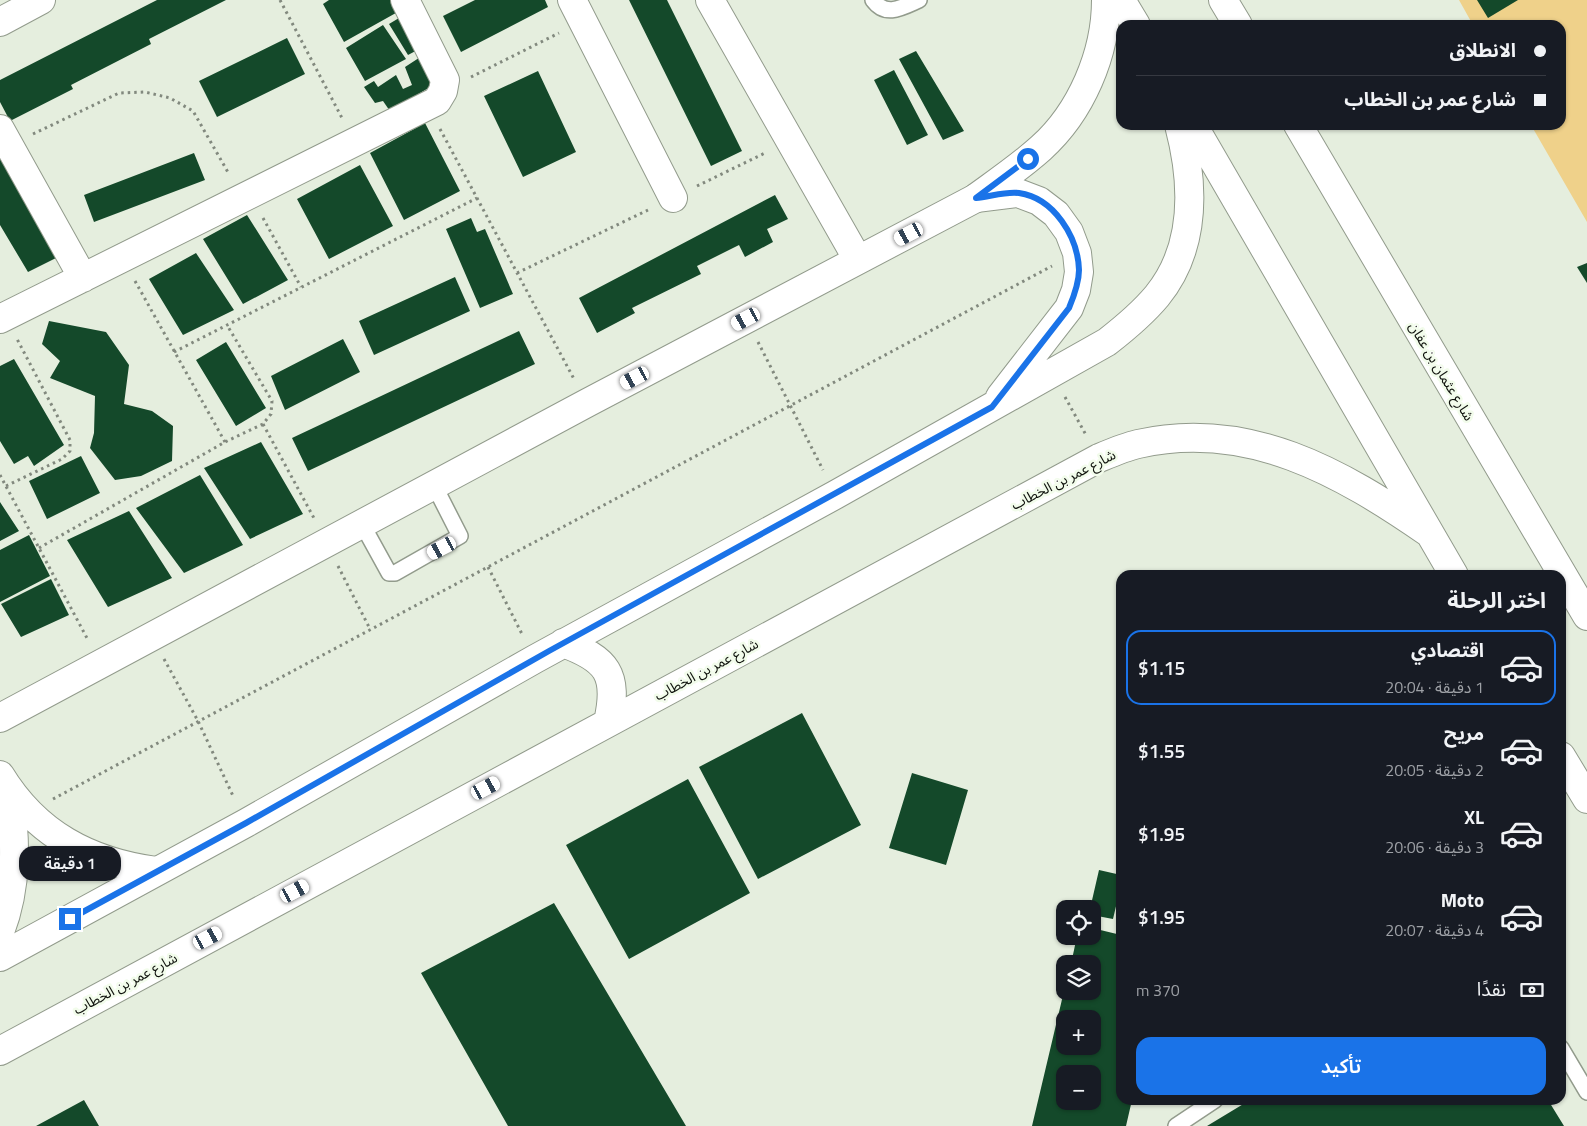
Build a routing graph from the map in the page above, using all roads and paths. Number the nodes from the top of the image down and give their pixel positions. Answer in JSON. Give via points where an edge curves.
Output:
{"nodes":[{"id":1,"x":41,"y":0,"type":"edge"},
{"id":2,"x":280,"y":0,"type":"edge"},
{"id":3,"x":405,"y":0,"type":"edge"},
{"id":4,"x":710,"y":0,"type":"edge"},
{"id":5,"x":873,"y":0,"type":"edge"},
{"id":6,"x":919,"y":0,"type":"edge"},
{"id":7,"x":1106,"y":0,"type":"edge"},
{"id":8,"x":1121,"y":0,"type":"edge"},
{"id":9,"x":1223,"y":0,"type":"edge"},
{"id":10,"x":577,"y":11,"type":"edge"},
{"id":11,"x":1133,"y":20,"type":"edge"},
{"id":12,"x":1235,"y":20,"type":"edge"},
{"id":13,"x":0,"y":22,"type":"edge"},
{"id":14,"x":436,"y":99,"type":"junction"},
{"id":15,"x":1180,"y":130,"type":"edge"},
{"id":16,"x":1197,"y":130,"type":"edge"},
{"id":17,"x":1301,"y":130,"type":"edge"},
{"id":18,"x":5,"y":137,"type":"edge"},
{"id":19,"x":355,"y":143,"type":"junction"},
{"id":20,"x":246,"y":197,"type":"junction"},
{"id":21,"x":477,"y":198,"type":"junction"},
{"id":22,"x":673,"y":198,"type":"dead end"},
{"id":23,"x":976,"y":198,"type":"junction"},
{"id":24,"x":1077,"y":253,"type":"junction"},
{"id":25,"x":122,"y":258,"type":"junction"},
{"id":26,"x":858,"y":260,"type":"junction"},
{"id":27,"x":83,"y":278,"type":"junction"},
{"id":28,"x":301,"y":287,"type":"junction"},
{"id":29,"x":2,"y":314,"type":"edge"},
{"id":30,"x":746,"y":319,"type":"junction"},
{"id":31,"x":227,"y":325,"type":"junction"},
{"id":32,"x":174,"y":352,"type":"junction"},
{"id":33,"x":1053,"y":374,"type":"junction"},
{"id":34,"x":587,"y":403,"type":"junction"},
{"id":35,"x":790,"y":406,"type":"junction"},
{"id":36,"x":992,"y":407,"type":"junction"},
{"id":37,"x":263,"y":424,"type":"junction"},
{"id":38,"x":225,"y":442,"type":"junction"},
{"id":39,"x":1099,"y":458,"type":"junction"},
{"id":40,"x":0,"y":475,"type":"edge"},
{"id":41,"x":434,"y":485,"type":"junction"},
{"id":42,"x":6,"y":486,"type":"junction"},
{"id":43,"x":835,"y":495,"type":"junction"},
{"id":44,"x":362,"y":524,"type":"junction"},
{"id":45,"x":1429,"y":533,"type":"junction"},
{"id":46,"x":327,"y":542,"type":"junction"},
{"id":47,"x":39,"y":548,"type":"junction"},
{"id":48,"x":488,"y":567,"type":"junction"},
{"id":49,"x":1451,"y":570,"type":"edge"},
{"id":50,"x":1560,"y":570,"type":"edge"},
{"id":51,"x":1566,"y":580,"type":"edge"},
{"id":52,"x":1587,"y":616,"type":"edge"},
{"id":53,"x":370,"y":629,"type":"junction"},
{"id":54,"x":152,"y":636,"type":"junction"},
{"id":55,"x":563,"y":643,"type":"junction"},
{"id":56,"x":535,"y":659,"type":"junction"},
{"id":57,"x":100,"y":664,"type":"junction"},
{"id":58,"x":0,"y":718,"type":"edge"},
{"id":59,"x":198,"y":721,"type":"junction"},
{"id":60,"x":608,"y":722,"type":"junction"},
{"id":61,"x":1566,"y":764,"type":"edge"},
{"id":62,"x":4,"y":782,"type":"edge"},
{"id":63,"x":1587,"y":799,"type":"edge"},
{"id":64,"x":28,"y":812,"type":"junction"},
{"id":65,"x":246,"y":823,"type":"junction"},
{"id":66,"x":156,"y":871,"type":"junction"},
{"id":67,"x":0,"y":932,"type":"edge"},
{"id":68,"x":0,"y":957,"type":"edge"},
{"id":69,"x":0,"y":1051,"type":"edge"},
{"id":70,"x":1566,"y":1056,"type":"edge"},
{"id":71,"x":1587,"y":1092,"type":"edge"},
{"id":72,"x":1208,"y":1105,"type":"edge"},
{"id":73,"x":1176,"y":1126,"type":"edge"}],
"edges":[{"from":1,"to":13,"type":"street"},
{"from":2,"to":19,"type":"path"},
{"from":3,"to":14,"type":"street","via":[[445,80]]},
{"from":4,"to":26,"type":"street"},
{"from":5,"to":6,"type":"lane","via":[[884,9],[895,11]]},
{"from":7,"to":23,"type":"street","via":[[1100,49],[1087,85],[1068,118],[1042,147]]},
{"from":8,"to":11,"type":"street"},
{"from":9,"to":12,"type":"street"},
{"from":10,"to":14,"type":"path"},
{"from":10,"to":22,"type":"street"},
{"from":14,"to":19,"type":"street"},
{"from":14,"to":21,"type":"path"},
{"from":15,"to":33,"type":"street","via":[[1191,190],[1187,227],[1176,262],[1159,294],[1135,320],[1107,342]]},
{"from":16,"to":45,"type":"street"},
{"from":17,"to":50,"type":"street","name":"شارع عثمان بن عفان"},
{"from":18,"to":20,"type":"path","via":[[119,93],[145,92],[170,98],[194,111]]},
{"from":18,"to":27,"type":"street"},
{"from":19,"to":20,"type":"street"},
{"from":20,"to":25,"type":"street"},
{"from":20,"to":28,"type":"path"},
{"from":21,"to":28,"type":"path"},
{"from":21,"to":34,"type":"path"},
{"from":23,"to":24,"type":"street","via":[[1018,193],[1039,201],[1056,214],[1069,232]]},
{"from":23,"to":26,"type":"street"},
{"from":24,"to":35,"type":"path"},
{"from":24,"to":36,"type":"street","via":[[1079,272],[1069,308]]},
{"from":25,"to":27,"type":"street"},
{"from":25,"to":32,"type":"path"},
{"from":26,"to":30,"type":"street"},
{"from":27,"to":29,"type":"street"},
{"from":28,"to":31,"type":"path"},
{"from":29,"to":42,"type":"path","via":[[70,440],[70,452],[62,459]]},
{"from":30,"to":34,"type":"street"},
{"from":30,"to":35,"type":"path"},
{"from":31,"to":32,"type":"path"},
{"from":31,"to":37,"type":"path","via":[[272,401],[271,414]]},
{"from":32,"to":38,"type":"path"},
{"from":33,"to":36,"type":"street"},
{"from":33,"to":39,"type":"path"},
{"from":34,"to":41,"type":"street"},
{"from":35,"to":43,"type":"path"},
{"from":35,"to":48,"type":"path"},
{"from":36,"to":43,"type":"street"},
{"from":37,"to":38,"type":"path"},
{"from":37,"to":46,"type":"path"},
{"from":38,"to":47,"type":"path"},
{"from":39,"to":45,"type":"street","name":"شارع عمر بن الخطاب","via":[[1137,444],[1185,437],[1232,439],[1279,450],[1323,470],[1392,507]]},
{"from":39,"to":60,"type":"street","name":"شارع عمر بن الخطاب"},
{"from":40,"to":42,"type":"path"},
{"from":41,"to":44,"type":"street"},
{"from":41,"to":44,"type":"lane","via":[[460,536],[395,573],[389,573]]},
{"from":42,"to":47,"type":"path"},
{"from":43,"to":55,"type":"street"},
{"from":44,"to":46,"type":"street"},
{"from":45,"to":49,"type":"street"},
{"from":46,"to":53,"type":"path"},
{"from":46,"to":54,"type":"street"},
{"from":47,"to":57,"type":"path"},
{"from":48,"to":53,"type":"path"},
{"from":48,"to":56,"type":"path"},
{"from":51,"to":52,"type":"street","name":"شارع عثمان بن عفان"},
{"from":53,"to":59,"type":"path"},
{"from":54,"to":57,"type":"street"},
{"from":54,"to":59,"type":"path"},
{"from":55,"to":56,"type":"street"},
{"from":55,"to":60,"type":"street","via":[[604,663],[611,682],[613,702]]},
{"from":56,"to":65,"type":"street"},
{"from":57,"to":58,"type":"street"},
{"from":59,"to":64,"type":"path"},
{"from":59,"to":65,"type":"path"},
{"from":60,"to":69,"type":"street","name":"شارع عمر بن الخطاب"},
{"from":61,"to":63,"type":"street"},
{"from":62,"to":64,"type":"street"},
{"from":62,"to":67,"type":"street","via":[[14,824],[15,865]]},
{"from":64,"to":66,"type":"street","via":[[74,847],[100,859]]},
{"from":65,"to":66,"type":"street"},
{"from":66,"to":68,"type":"street"},
{"from":70,"to":71,"type":"lane"},
{"from":72,"to":73,"type":"lane"}]}
